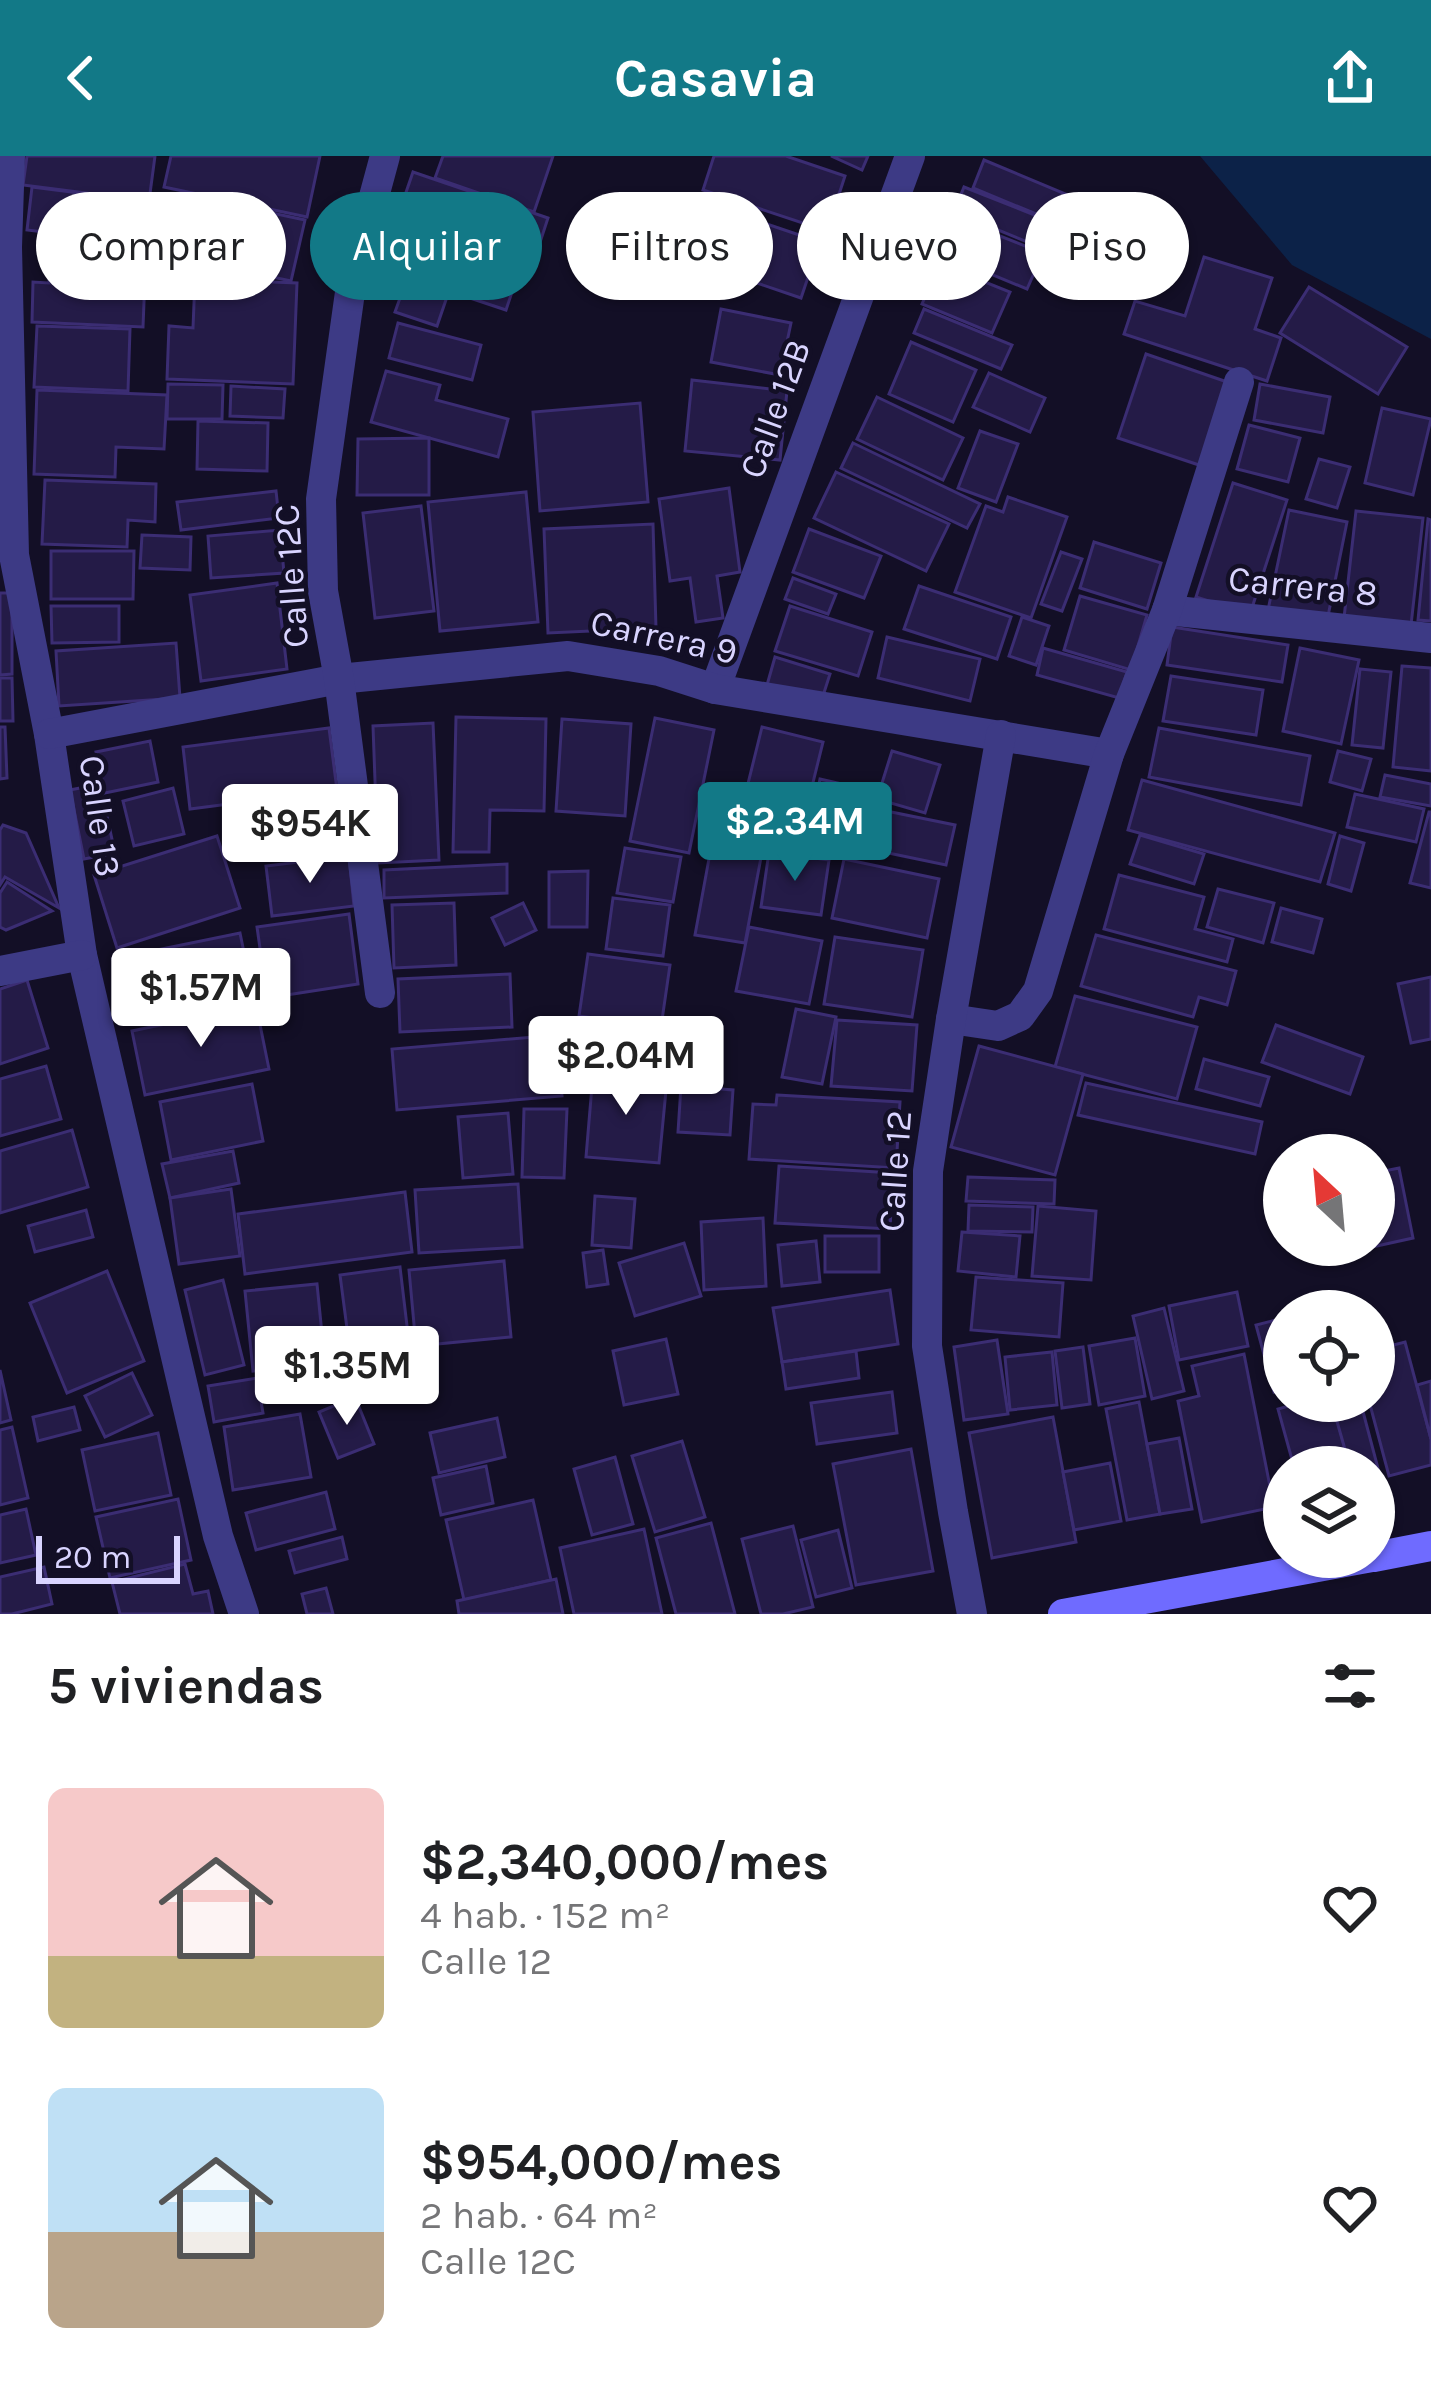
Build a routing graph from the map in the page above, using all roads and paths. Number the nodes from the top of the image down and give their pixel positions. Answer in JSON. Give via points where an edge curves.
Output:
{"nodes":[{"id":1,"x":10,"y":156,"type":"edge"},
{"id":2,"x":385,"y":156,"type":"edge"},
{"id":3,"x":910,"y":156,"type":"edge"},
{"id":4,"x":1239,"y":382,"type":"dead end"},
{"id":5,"x":1167,"y":610,"type":"junction"},
{"id":6,"x":1431,"y":638,"type":"edge"},
{"id":7,"x":340,"y":679,"type":"junction"},
{"id":8,"x":715,"y":689,"type":"junction"},
{"id":9,"x":49,"y":734,"type":"junction"},
{"id":10,"x":1001,"y":735,"type":"junction"},
{"id":11,"x":1109,"y":754,"type":"junction"},
{"id":12,"x":82,"y":955,"type":"junction"},
{"id":13,"x":0,"y":971,"type":"edge"},
{"id":14,"x":380,"y":993,"type":"dead end"},
{"id":15,"x":951,"y":1019,"type":"junction"},
{"id":16,"x":1431,"y":1546,"type":"edge"},
{"id":17,"x":1395,"y":1553,"type":"edge"},
{"id":18,"x":1263,"y":1577,"type":"edge"},
{"id":19,"x":244,"y":1614,"type":"edge"},
{"id":20,"x":972,"y":1614,"type":"edge"},
{"id":21,"x":1063,"y":1614,"type":"edge"}],
"edges":[{"from":1,"to":9,"type":"street","name":"Calle 13","via":[[14,556]]},
{"from":2,"to":7,"type":"street","name":"Calle 12C","via":[[352,278],[320,499],[323,591]]},
{"from":3,"to":8,"type":"street","name":"Calle 12B"},
{"from":4,"to":5,"type":"street"},
{"from":5,"to":6,"type":"street","name":"Carrera 8"},
{"from":5,"to":11,"type":"street"},
{"from":7,"to":8,"type":"street","name":"Carrera 9","via":[[568,656]]},
{"from":7,"to":9,"type":"street","name":"Carrera 9"},
{"from":7,"to":14,"type":"street","name":"Calle 12C"},
{"from":8,"to":10,"type":"street","name":"Carrera 9"},
{"from":9,"to":12,"type":"street","name":"Calle 13"},
{"from":10,"to":11,"type":"street","name":"Carrera 9"},
{"from":10,"to":15,"type":"street","name":"Calle 12"},
{"from":11,"to":15,"type":"street","via":[[1038,992],[1020,1016],[998,1026]]},
{"from":12,"to":13,"type":"street"},
{"from":12,"to":19,"type":"street","name":"Calle 13","via":[[218,1536]]},
{"from":15,"to":20,"type":"street","name":"Calle 12","via":[[928,1171],[927,1346]]},
{"from":16,"to":17,"type":"street"},
{"from":18,"to":21,"type":"street"}]}
